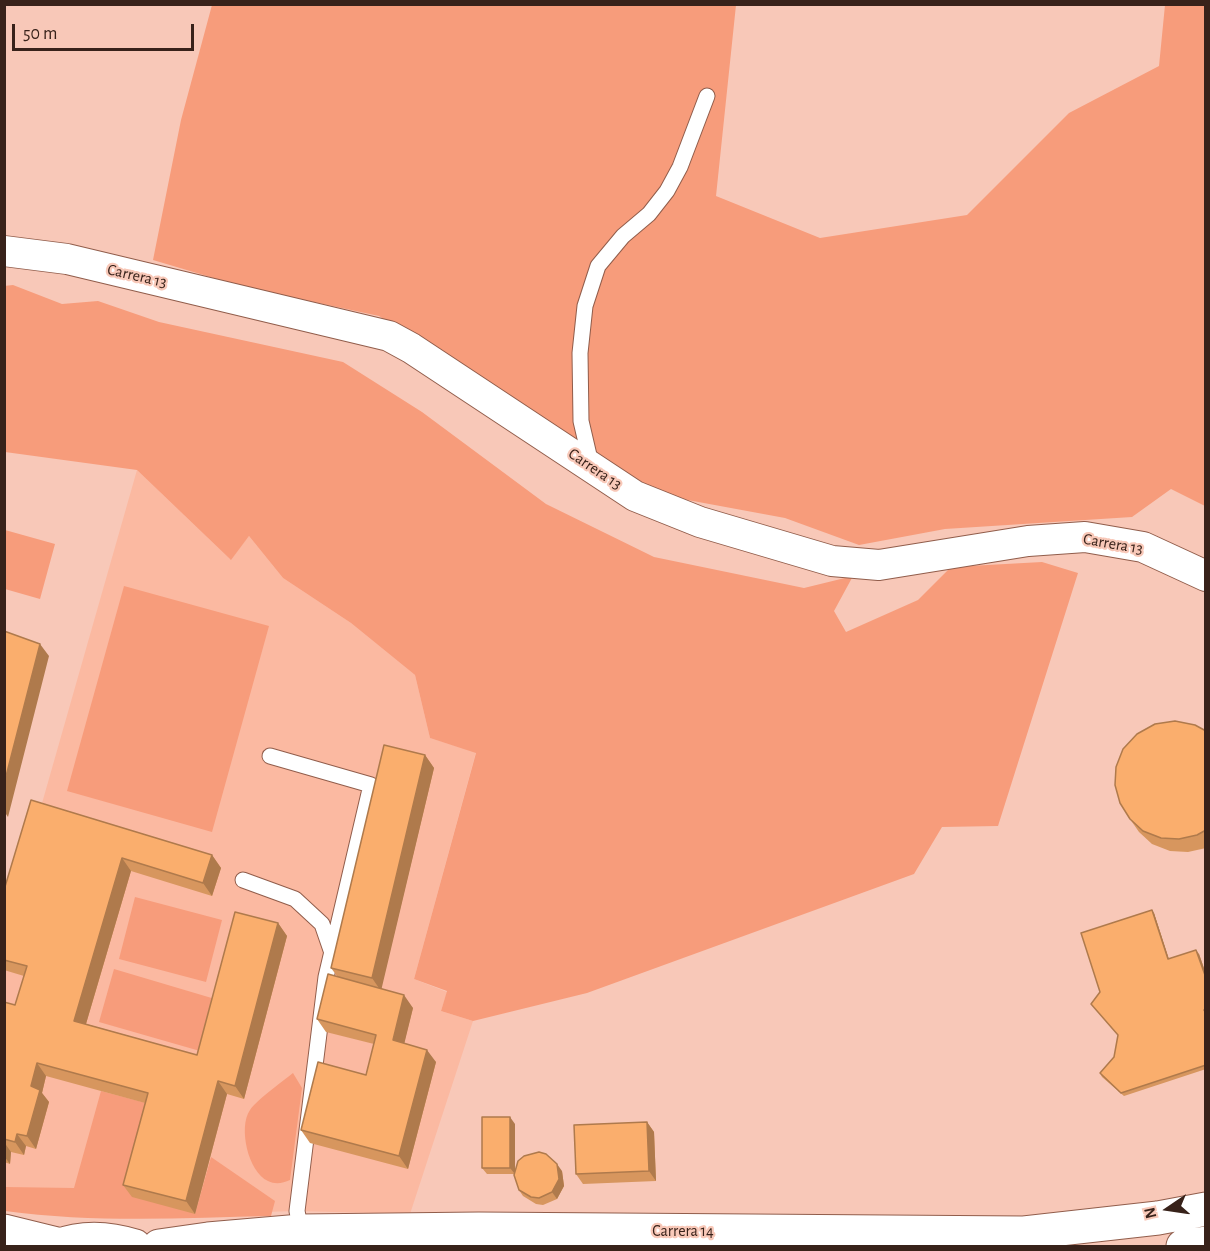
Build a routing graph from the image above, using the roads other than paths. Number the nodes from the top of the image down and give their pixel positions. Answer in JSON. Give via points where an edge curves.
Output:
{"nodes":[{"id":1,"x":707,"y":96,"type":"dead end"},
{"id":2,"x":4,"y":251,"type":"edge"},
{"id":3,"x":591,"y":467,"type":"junction"},
{"id":4,"x":1206,"y":576,"type":"edge"},
{"id":5,"x":270,"y":756,"type":"dead end"},
{"id":6,"x":243,"y":880,"type":"dead end"},
{"id":7,"x":332,"y":953,"type":"junction"},
{"id":8,"x":1206,"y":1209,"type":"edge"},
{"id":9,"x":4,"y":1231,"type":"edge"},
{"id":10,"x":301,"y":1231,"type":"junction"},
{"id":11,"x":1206,"y":1243,"type":"edge"},
{"id":12,"x":59,"y":1246,"type":"edge"},
{"id":13,"x":135,"y":1246,"type":"edge"},
{"id":14,"x":159,"y":1246,"type":"edge"},
{"id":15,"x":1183,"y":1246,"type":"edge"}],
"edges":[{"from":1,"to":3,"type":"lane","via":[[667,192],[598,266],[585,306],[580,353],[581,421]]},
{"from":2,"to":3,"type":"street","name":"Carrera 13","via":[[67,259],[389,336]]},
{"from":3,"to":4,"type":"street","name":"Carrera 13","via":[[635,496],[700,522],[832,561],[879,565],[1028,541],[1085,537],[1143,548]]},
{"from":5,"to":7,"type":"lane","via":[[371,785]]},
{"from":6,"to":7,"type":"lane","via":[[295,899],[322,924]]},
{"from":7,"to":10,"type":"lane","via":[[307,1115],[297,1211]]},
{"from":8,"to":10,"type":"main road","name":"Carrera 14","via":[[1024,1233]]},
{"from":9,"to":12,"type":"main road"},
{"from":10,"to":14,"type":"main road","name":"Carrera 14"},
{"from":11,"to":15,"type":"main road"},
{"from":12,"to":13,"type":"main road","via":[[102,1239]]}]}
